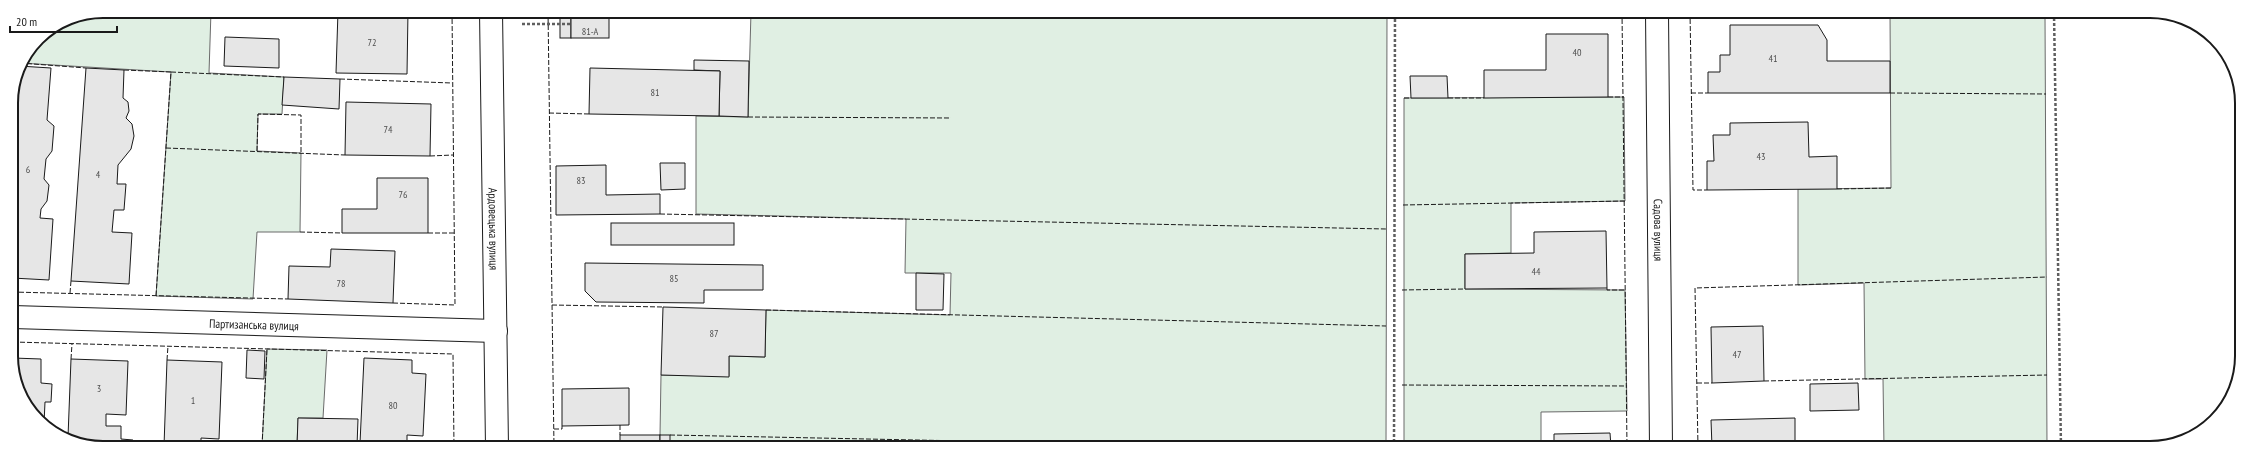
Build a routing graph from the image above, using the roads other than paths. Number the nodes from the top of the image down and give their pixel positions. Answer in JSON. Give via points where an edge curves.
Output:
{"nodes":[{"id":1,"x":491,"y":18,"type":"edge"},
{"id":2,"x":1657,"y":18,"type":"edge"},
{"id":3,"x":18,"y":316,"type":"edge"},
{"id":4,"x":496,"y":331,"type":"junction"},
{"id":5,"x":497,"y":441,"type":"edge"},
{"id":6,"x":1661,"y":441,"type":"edge"}],
"edges":[{"from":1,"to":4,"type":"main road","name":"Ардовецька вулиця"},
{"from":2,"to":6,"type":"main road","name":"Садова вулиця"},
{"from":3,"to":4,"type":"main road","name":"Партизанська вулиця"},
{"from":4,"to":5,"type":"main road","name":"Ардовецька вулиця"}]}
